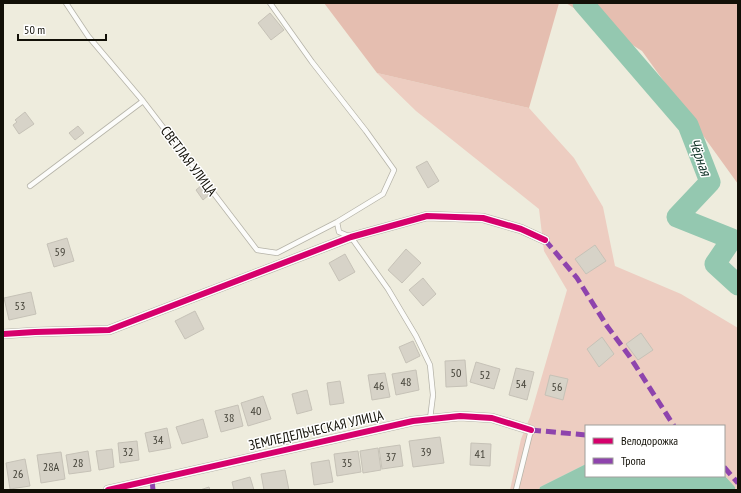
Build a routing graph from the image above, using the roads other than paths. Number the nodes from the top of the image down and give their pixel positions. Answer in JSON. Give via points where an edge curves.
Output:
{"nodes":[{"id":1,"x":66,"y":3,"type":"edge"},
{"id":2,"x":270,"y":3,"type":"edge"},
{"id":3,"x":143,"y":101,"type":"junction"},
{"id":4,"x":30,"y":186,"type":"dead end"},
{"id":5,"x":337,"y":222,"type":"junction"},
{"id":6,"x":351,"y":237,"type":"junction"},
{"id":7,"x":545,"y":240,"type":"dead end"},
{"id":8,"x":3,"y":334,"type":"edge"},
{"id":9,"x":430,"y":419,"type":"junction"},
{"id":10,"x":531,"y":430,"type":"joint"},
{"id":11,"x":108,"y":490,"type":"edge"},
{"id":12,"x":516,"y":490,"type":"edge"}],
"edges":[{"from":1,"to":3,"type":"lane","name":"СВЕТЛАЯ УЛИЦА","via":[[88,36]]},
{"from":2,"to":5,"type":"lane","name":"СВЕТЛАЯ УЛИЦА","via":[[394,170],[383,194]]},
{"from":3,"to":4,"type":"lane"},
{"from":3,"to":5,"type":"lane","name":"СВЕТЛАЯ УЛИЦА","via":[[257,250],[277,253]]},
{"from":5,"to":6,"type":"lane","via":[[339,232]]},
{"from":6,"to":7,"type":"street","via":[[427,216],[483,218],[521,229]]},
{"from":6,"to":8,"type":"street","via":[[109,330]]},
{"from":6,"to":9,"type":"lane","via":[[388,289],[430,365],[433,395]]},
{"from":9,"to":10,"type":"street","name":"ЗЕМЛЕДЕЛЬЧЕСКАЯ УЛИЦА","via":[[460,416],[492,418]]},
{"from":9,"to":11,"type":"street","name":"ЗЕМЛЕДЕЛЬЧЕСКАЯ УЛИЦА"},
{"from":10,"to":12,"type":"lane"}]}
